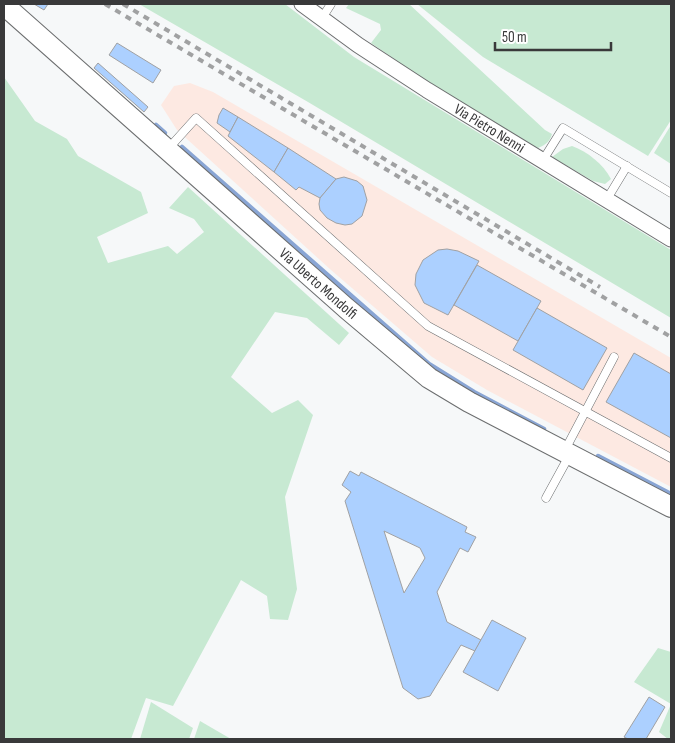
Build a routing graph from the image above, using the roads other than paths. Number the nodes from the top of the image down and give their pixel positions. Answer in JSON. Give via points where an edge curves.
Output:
{"nodes":[{"id":1,"x":331,"y":4,"type":"edge"},
{"id":2,"x":4,"y":6,"type":"edge"},
{"id":3,"x":311,"y":9,"type":"edge"},
{"id":4,"x":168,"y":150,"type":"junction"},
{"id":5,"x":543,"y":160,"type":"junction"},
{"id":6,"x":627,"y":166,"type":"junction"},
{"id":7,"x":671,"y":193,"type":"edge"},
{"id":8,"x":607,"y":200,"type":"junction"},
{"id":9,"x":671,"y":239,"type":"edge"},
{"id":10,"x":614,"y":357,"type":"dead end"},
{"id":11,"x":585,"y":411,"type":"junction"},
{"id":12,"x":567,"y":454,"type":"junction"},
{"id":13,"x":671,"y":458,"type":"edge"},
{"id":14,"x":546,"y":498,"type":"dead end"},
{"id":15,"x":671,"y":507,"type":"edge"}],
"edges":[{"from":1,"to":3,"type":"lane"},
{"from":2,"to":4,"type":"main road","name":"Via Uberto Mondolfi"},
{"from":3,"to":5,"type":"street","name":"Via Pietro Nenni","via":[[411,80]]},
{"from":4,"to":11,"type":"lane","via":[[196,118],[428,326]]},
{"from":4,"to":12,"type":"main road","name":"Via Uberto Mondolfi","via":[[429,378]]},
{"from":5,"to":6,"type":"lane","via":[[563,128]]},
{"from":5,"to":8,"type":"street","name":"Via Pietro Nenni"},
{"from":6,"to":7,"type":"lane"},
{"from":6,"to":8,"type":"lane"},
{"from":8,"to":9,"type":"street","name":"Via Pietro Nenni"},
{"from":10,"to":11,"type":"lane"},
{"from":11,"to":12,"type":"lane"},
{"from":11,"to":13,"type":"lane"},
{"from":12,"to":14,"type":"lane"},
{"from":12,"to":15,"type":"main road","name":"Via Uberto Mondolfi"}]}
